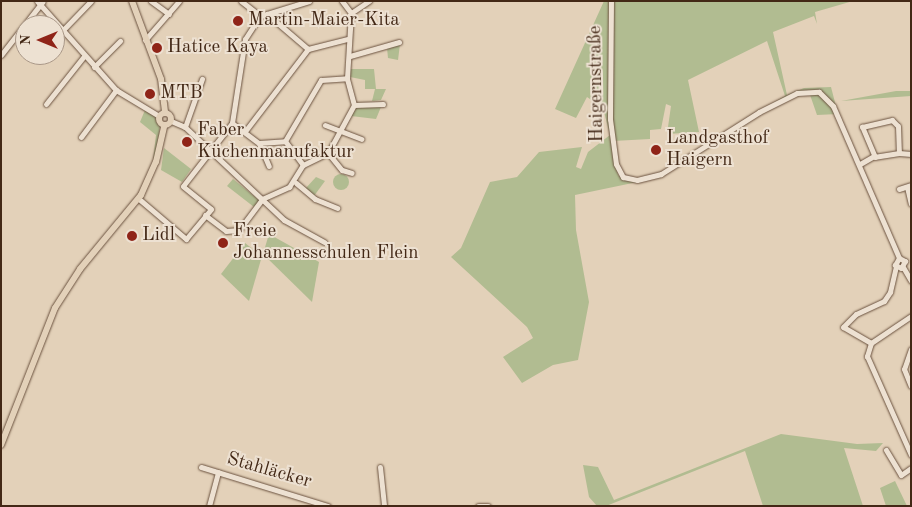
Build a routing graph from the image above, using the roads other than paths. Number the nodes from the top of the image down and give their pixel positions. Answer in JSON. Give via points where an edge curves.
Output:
{"nodes":[{"id":1,"x":91,"y":1,"type":"edge"},
{"id":2,"x":132,"y":1,"type":"edge"},
{"id":3,"x":151,"y":1,"type":"edge"},
{"id":4,"x":179,"y":1,"type":"edge"},
{"id":5,"x":241,"y":1,"type":"edge"},
{"id":6,"x":309,"y":1,"type":"edge"},
{"id":7,"x":342,"y":1,"type":"edge"},
{"id":8,"x":369,"y":1,"type":"edge"},
{"id":9,"x":611,"y":1,"type":"edge"},
{"id":10,"x":40,"y":2,"type":"edge"},
{"id":11,"x":351,"y":13,"type":"junction"},
{"id":12,"x":169,"y":14,"type":"junction"},
{"id":13,"x":267,"y":14,"type":"junction"},
{"id":14,"x":50,"y":15,"type":"edge"},
{"id":15,"x":260,"y":16,"type":"junction"},
{"id":16,"x":65,"y":28,"type":"edge"},
{"id":17,"x":65,"y":34,"type":"edge"},
{"id":18,"x":347,"y":39,"type":"junction"},
{"id":19,"x":144,"y":40,"type":"junction"},
{"id":20,"x":120,"y":41,"type":"dead end"},
{"id":21,"x":399,"y":42,"type":"dead end"},
{"id":22,"x":1,"y":43,"type":"edge"},
{"id":23,"x":7,"y":48,"type":"junction"},
{"id":24,"x":308,"y":48,"type":"junction"},
{"id":25,"x":1,"y":55,"type":"edge"},
{"id":26,"x":84,"y":56,"type":"junction"},
{"id":27,"x":350,"y":56,"type":"junction"},
{"id":28,"x":94,"y":68,"type":"junction"},
{"id":29,"x":347,"y":78,"type":"junction"},
{"id":30,"x":202,"y":79,"type":"dead end"},
{"id":31,"x":116,"y":90,"type":"junction"},
{"id":32,"x":46,"y":104,"type":"dead end"},
{"id":33,"x":383,"y":104,"type":"dead end"},
{"id":34,"x":354,"y":105,"type":"junction"},
{"id":35,"x":162,"y":115,"type":"junction"},
{"id":36,"x":171,"y":120,"type":"junction"},
{"id":37,"x":232,"y":123,"type":"junction"},
{"id":38,"x":325,"y":125,"type":"dead end"},
{"id":39,"x":164,"y":126,"type":"junction"},
{"id":40,"x":185,"y":126,"type":"junction"},
{"id":41,"x":246,"y":130,"type":"junction"},
{"id":42,"x":339,"y":132,"type":"junction"},
{"id":43,"x":80,"y":137,"type":"dead end"},
{"id":44,"x":361,"y":139,"type":"dead end"},
{"id":45,"x":285,"y":141,"type":"junction"},
{"id":46,"x":259,"y":143,"type":"junction"},
{"id":47,"x":211,"y":151,"type":"junction"},
{"id":48,"x":899,"y":152,"type":"junction"},
{"id":49,"x":328,"y":153,"type":"junction"},
{"id":50,"x":911,"y":154,"type":"edge"},
{"id":51,"x":874,"y":156,"type":"junction"},
{"id":52,"x":860,"y":164,"type":"junction"},
{"id":53,"x":303,"y":165,"type":"junction"},
{"id":54,"x":269,"y":166,"type":"dead end"},
{"id":55,"x":352,"y":173,"type":"dead end"},
{"id":56,"x":296,"y":183,"type":"junction"},
{"id":57,"x":909,"y":186,"type":"edge"},
{"id":58,"x":899,"y":190,"type":"dead end"},
{"id":59,"x":139,"y":199,"type":"junction"},
{"id":60,"x":262,"y":199,"type":"junction"},
{"id":61,"x":911,"y":204,"type":"edge"},
{"id":62,"x":336,"y":208,"type":"dead end"},
{"id":63,"x":205,"y":215,"type":"junction"},
{"id":64,"x":324,"y":242,"type":"dead end"},
{"id":65,"x":911,"y":256,"type":"edge"},
{"id":66,"x":899,"y":258,"type":"junction"},
{"id":67,"x":905,"y":261,"type":"junction"},
{"id":68,"x":896,"y":266,"type":"junction"},
{"id":69,"x":903,"y":267,"type":"junction"},
{"id":70,"x":911,"y":281,"type":"edge"},
{"id":71,"x":911,"y":316,"type":"edge"},
{"id":72,"x":871,"y":343,"type":"junction"},
{"id":73,"x":911,"y":348,"type":"edge"},
{"id":74,"x":911,"y":386,"type":"edge"},
{"id":75,"x":1,"y":445,"type":"edge"},
{"id":76,"x":886,"y":450,"type":"dead end"},
{"id":77,"x":911,"y":455,"type":"edge"},
{"id":78,"x":201,"y":467,"type":"dead end"},
{"id":79,"x":380,"y":467,"type":"dead end"},
{"id":80,"x":911,"y":468,"type":"edge"},
{"id":81,"x":218,"y":472,"type":"junction"},
{"id":82,"x":209,"y":506,"type":"edge"},
{"id":83,"x":328,"y":506,"type":"edge"},
{"id":84,"x":384,"y":506,"type":"edge"},
{"id":85,"x":478,"y":506,"type":"edge"},
{"id":86,"x":488,"y":506,"type":"edge"}],
"edges":[{"from":1,"to":16,"type":"street"},
{"from":2,"to":19,"type":"main road"},
{"from":3,"to":12,"type":"street"},
{"from":4,"to":12,"type":"street"},
{"from":5,"to":15,"type":"street"},
{"from":6,"to":13,"type":"street"},
{"from":7,"to":11,"type":"street"},
{"from":8,"to":11,"type":"street"},
{"from":9,"to":52,"type":"street","name":"Haigernstraße","via":[[610,119],[616,164],[623,177],[637,180],[661,174],[759,112],[812,90],[830,100]]},
{"from":10,"to":14,"type":"street"},
{"from":10,"to":23,"type":"street"},
{"from":11,"to":18,"type":"street"},
{"from":12,"to":19,"type":"street"},
{"from":13,"to":15,"type":"street"},
{"from":13,"to":24,"type":"street"},
{"from":15,"to":37,"type":"street","via":[[245,39]]},
{"from":17,"to":26,"type":"street"},
{"from":18,"to":24,"type":"street"},
{"from":18,"to":27,"type":"street"},
{"from":19,"to":35,"type":"main road","via":[[161,79]]},
{"from":20,"to":28,"type":"street"},
{"from":21,"to":27,"type":"street"},
{"from":22,"to":23,"type":"street"},
{"from":23,"to":25,"type":"street"},
{"from":24,"to":41,"type":"street"},
{"from":26,"to":28,"type":"street"},
{"from":26,"to":32,"type":"street"},
{"from":27,"to":29,"type":"street"},
{"from":28,"to":31,"type":"street"},
{"from":29,"to":34,"type":"street"},
{"from":29,"to":45,"type":"street","via":[[321,80]]},
{"from":30,"to":40,"type":"street"},
{"from":31,"to":35,"type":"street"},
{"from":31,"to":43,"type":"street"},
{"from":33,"to":34,"type":"street"},
{"from":34,"to":42,"type":"street"},
{"from":35,"to":36,"type":"main road"},
{"from":35,"to":39,"type":"main road"},
{"from":36,"to":39,"type":"main road"},
{"from":36,"to":40,"type":"street"},
{"from":37,"to":41,"type":"street"},
{"from":37,"to":47,"type":"street"},
{"from":38,"to":42,"type":"street"},
{"from":39,"to":59,"type":"main road","via":[[156,162]]},
{"from":40,"to":47,"type":"street"},
{"from":41,"to":46,"type":"street"},
{"from":42,"to":44,"type":"street"},
{"from":42,"to":49,"type":"street"},
{"from":45,"to":46,"type":"street"},
{"from":45,"to":53,"type":"street"},
{"from":46,"to":54,"type":"street"},
{"from":47,"to":60,"type":"street"},
{"from":47,"to":63,"type":"street","via":[[183,186],[211,207]]},
{"from":48,"to":50,"type":"street"},
{"from":48,"to":51,"type":"street"},
{"from":48,"to":51,"type":"street","via":[[896,122],[869,122],[862,129]]},
{"from":49,"to":53,"type":"street"},
{"from":49,"to":55,"type":"street","via":[[342,170]]},
{"from":51,"to":52,"type":"street"},
{"from":52,"to":66,"type":"street","name":"Haigernstraße"},
{"from":53,"to":56,"type":"street"},
{"from":56,"to":60,"type":"street"},
{"from":56,"to":62,"type":"street","via":[[315,199]]},
{"from":57,"to":58,"type":"street"},
{"from":57,"to":61,"type":"street"},
{"from":59,"to":63,"type":"street","via":[[186,239]]},
{"from":59,"to":75,"type":"main road","via":[[80,269],[55,308]]},
{"from":60,"to":63,"type":"street","via":[[233,233]]},
{"from":60,"to":64,"type":"street","via":[[284,220]]},
{"from":65,"to":67,"type":"street"},
{"from":66,"to":67,"type":"street"},
{"from":66,"to":68,"type":"street"},
{"from":67,"to":69,"type":"street"},
{"from":68,"to":69,"type":"street"},
{"from":68,"to":72,"type":"street","via":[[890,292],[884,301],[856,314],[842,327]]},
{"from":69,"to":70,"type":"street"},
{"from":71,"to":72,"type":"street"},
{"from":72,"to":77,"type":"street","via":[[867,356]]},
{"from":73,"to":74,"type":"street","via":[[904,370]]},
{"from":76,"to":80,"type":"street","via":[[900,474]]},
{"from":78,"to":81,"type":"street","name":"Stahläcker"},
{"from":79,"to":84,"type":"street"},
{"from":81,"to":82,"type":"street"},
{"from":81,"to":83,"type":"street","name":"Stahläcker"},
{"from":85,"to":86,"type":"street"}]}
